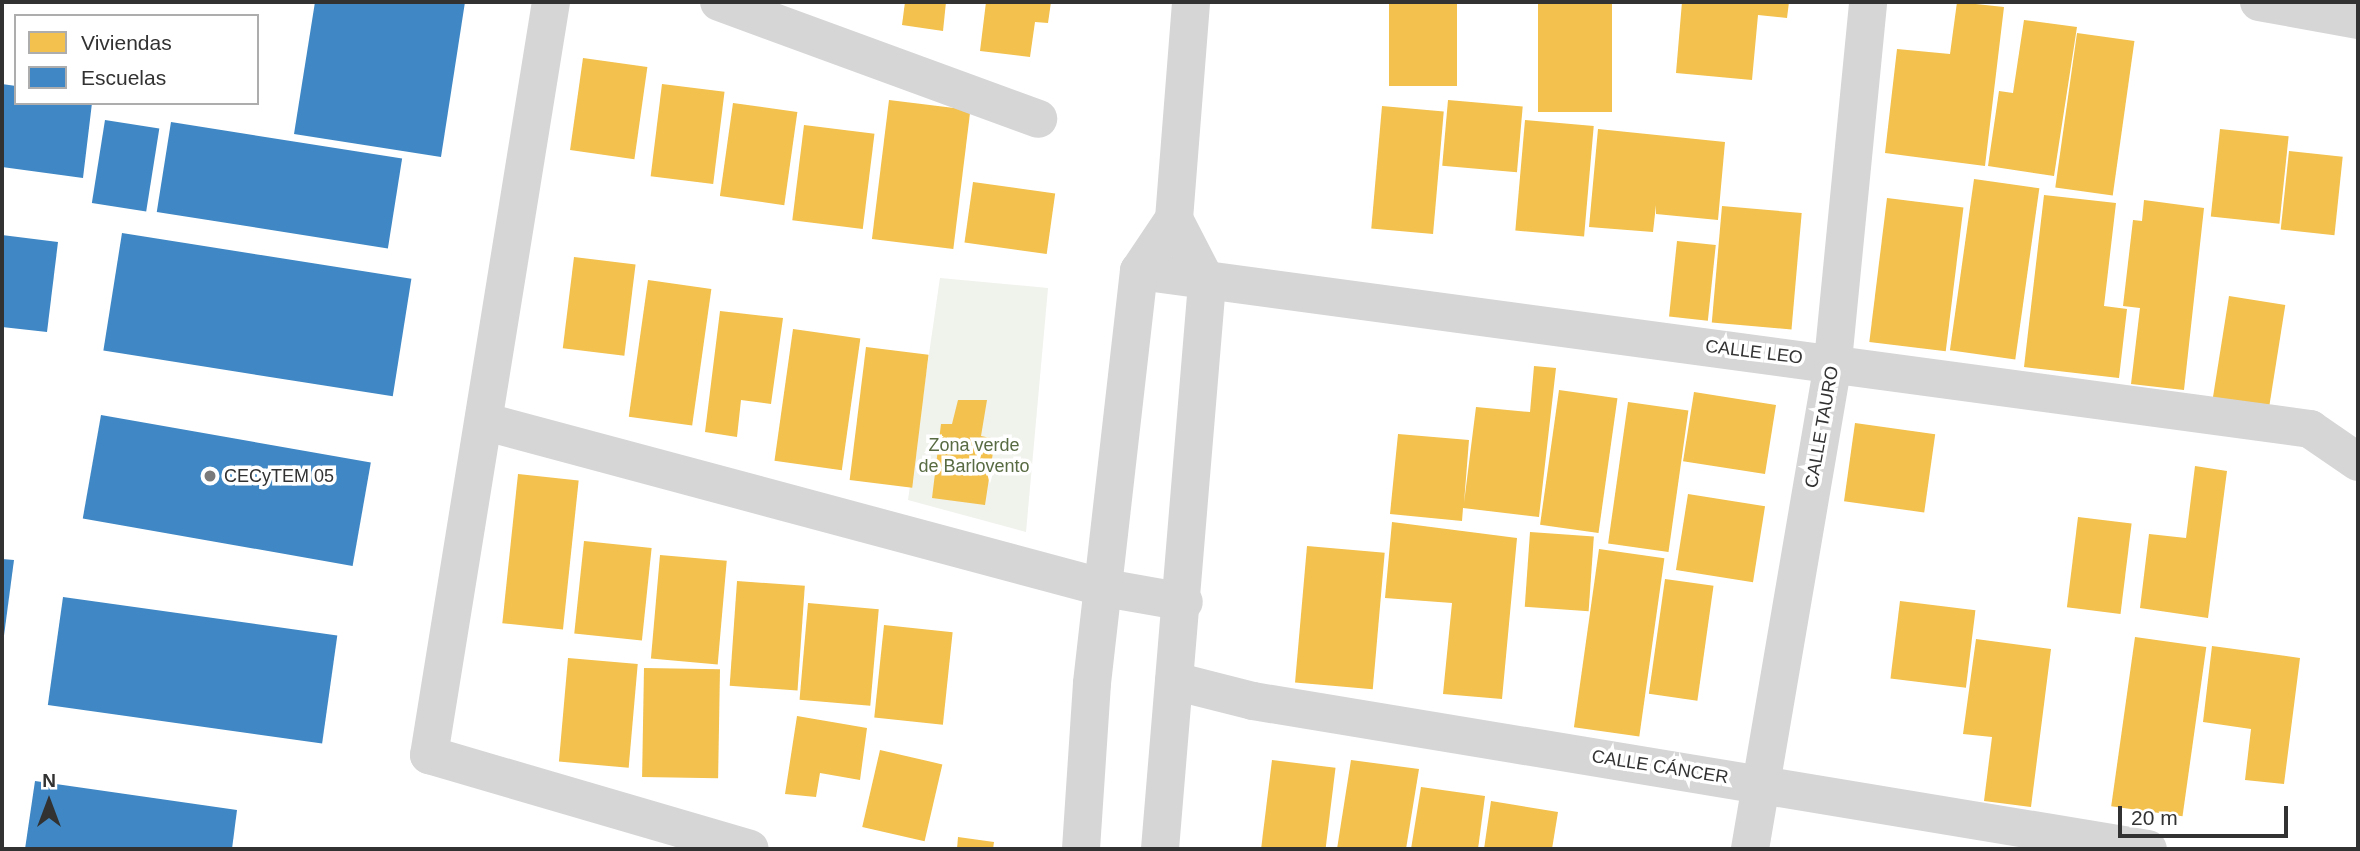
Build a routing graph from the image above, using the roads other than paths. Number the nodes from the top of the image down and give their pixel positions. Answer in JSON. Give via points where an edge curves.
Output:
{"nodes":[{"id":1,"x":551,"y":2,"type":"edge"},
{"id":2,"x":719,"y":2,"type":"edge"},
{"id":3,"x":1191,"y":2,"type":"edge"},
{"id":4,"x":1868,"y":2,"type":"edge"},
{"id":5,"x":2259,"y":2,"type":"edge"},
{"id":6,"x":2358,"y":20,"type":"edge"},
{"id":7,"x":1038,"y":119,"type":"dead end"},
{"id":8,"x":1174,"y":219,"type":"junction"},
{"id":9,"x":1139,"y":271,"type":"junction"},
{"id":10,"x":1207,"y":283,"type":"junction"},
{"id":11,"x":1833,"y":361,"type":"junction"},
{"id":12,"x":486,"y":422,"type":"junction"},
{"id":13,"x":2358,"y":462,"type":"edge"},
{"id":14,"x":1105,"y":588,"type":"junction"},
{"id":15,"x":1184,"y":603,"type":"junction"},
{"id":16,"x":1174,"y":681,"type":"junction"},
{"id":17,"x":1759,"y":782,"type":"junction"},
{"id":18,"x":750,"y":849,"type":"edge"},
{"id":19,"x":1081,"y":849,"type":"edge"},
{"id":20,"x":1160,"y":849,"type":"edge"},
{"id":21,"x":1749,"y":849,"type":"edge"},
{"id":22,"x":2148,"y":849,"type":"edge"}],
"edges":[{"from":1,"to":12,"type":"street"},
{"from":2,"to":7,"type":"street"},
{"from":3,"to":8,"type":"street"},
{"from":4,"to":11,"type":"street","name":"CALLE TAURO"},
{"from":5,"to":6,"type":"street"},
{"from":8,"to":9,"type":"street"},
{"from":8,"to":10,"type":"street"},
{"from":9,"to":10,"type":"street","name":"CALLE LEO"},
{"from":9,"to":14,"type":"street"},
{"from":10,"to":11,"type":"street","name":"CALLE LEO"},
{"from":10,"to":15,"type":"street"},
{"from":11,"to":13,"type":"street","name":"CALLE LEO","via":[[2310,429]]},
{"from":11,"to":17,"type":"street","name":"CALLE TAURO"},
{"from":12,"to":14,"type":"street"},
{"from":12,"to":18,"type":"street","via":[[429,755]]},
{"from":14,"to":15,"type":"street"},
{"from":14,"to":19,"type":"street"},
{"from":15,"to":16,"type":"street"},
{"from":16,"to":17,"type":"street","name":"CALLE CÁNCER","via":[[1253,701]]},
{"from":16,"to":20,"type":"street"},
{"from":17,"to":21,"type":"street","name":"CALLE TAURO"},
{"from":17,"to":22,"type":"street","name":"CALLE CÁNCER"}]}
